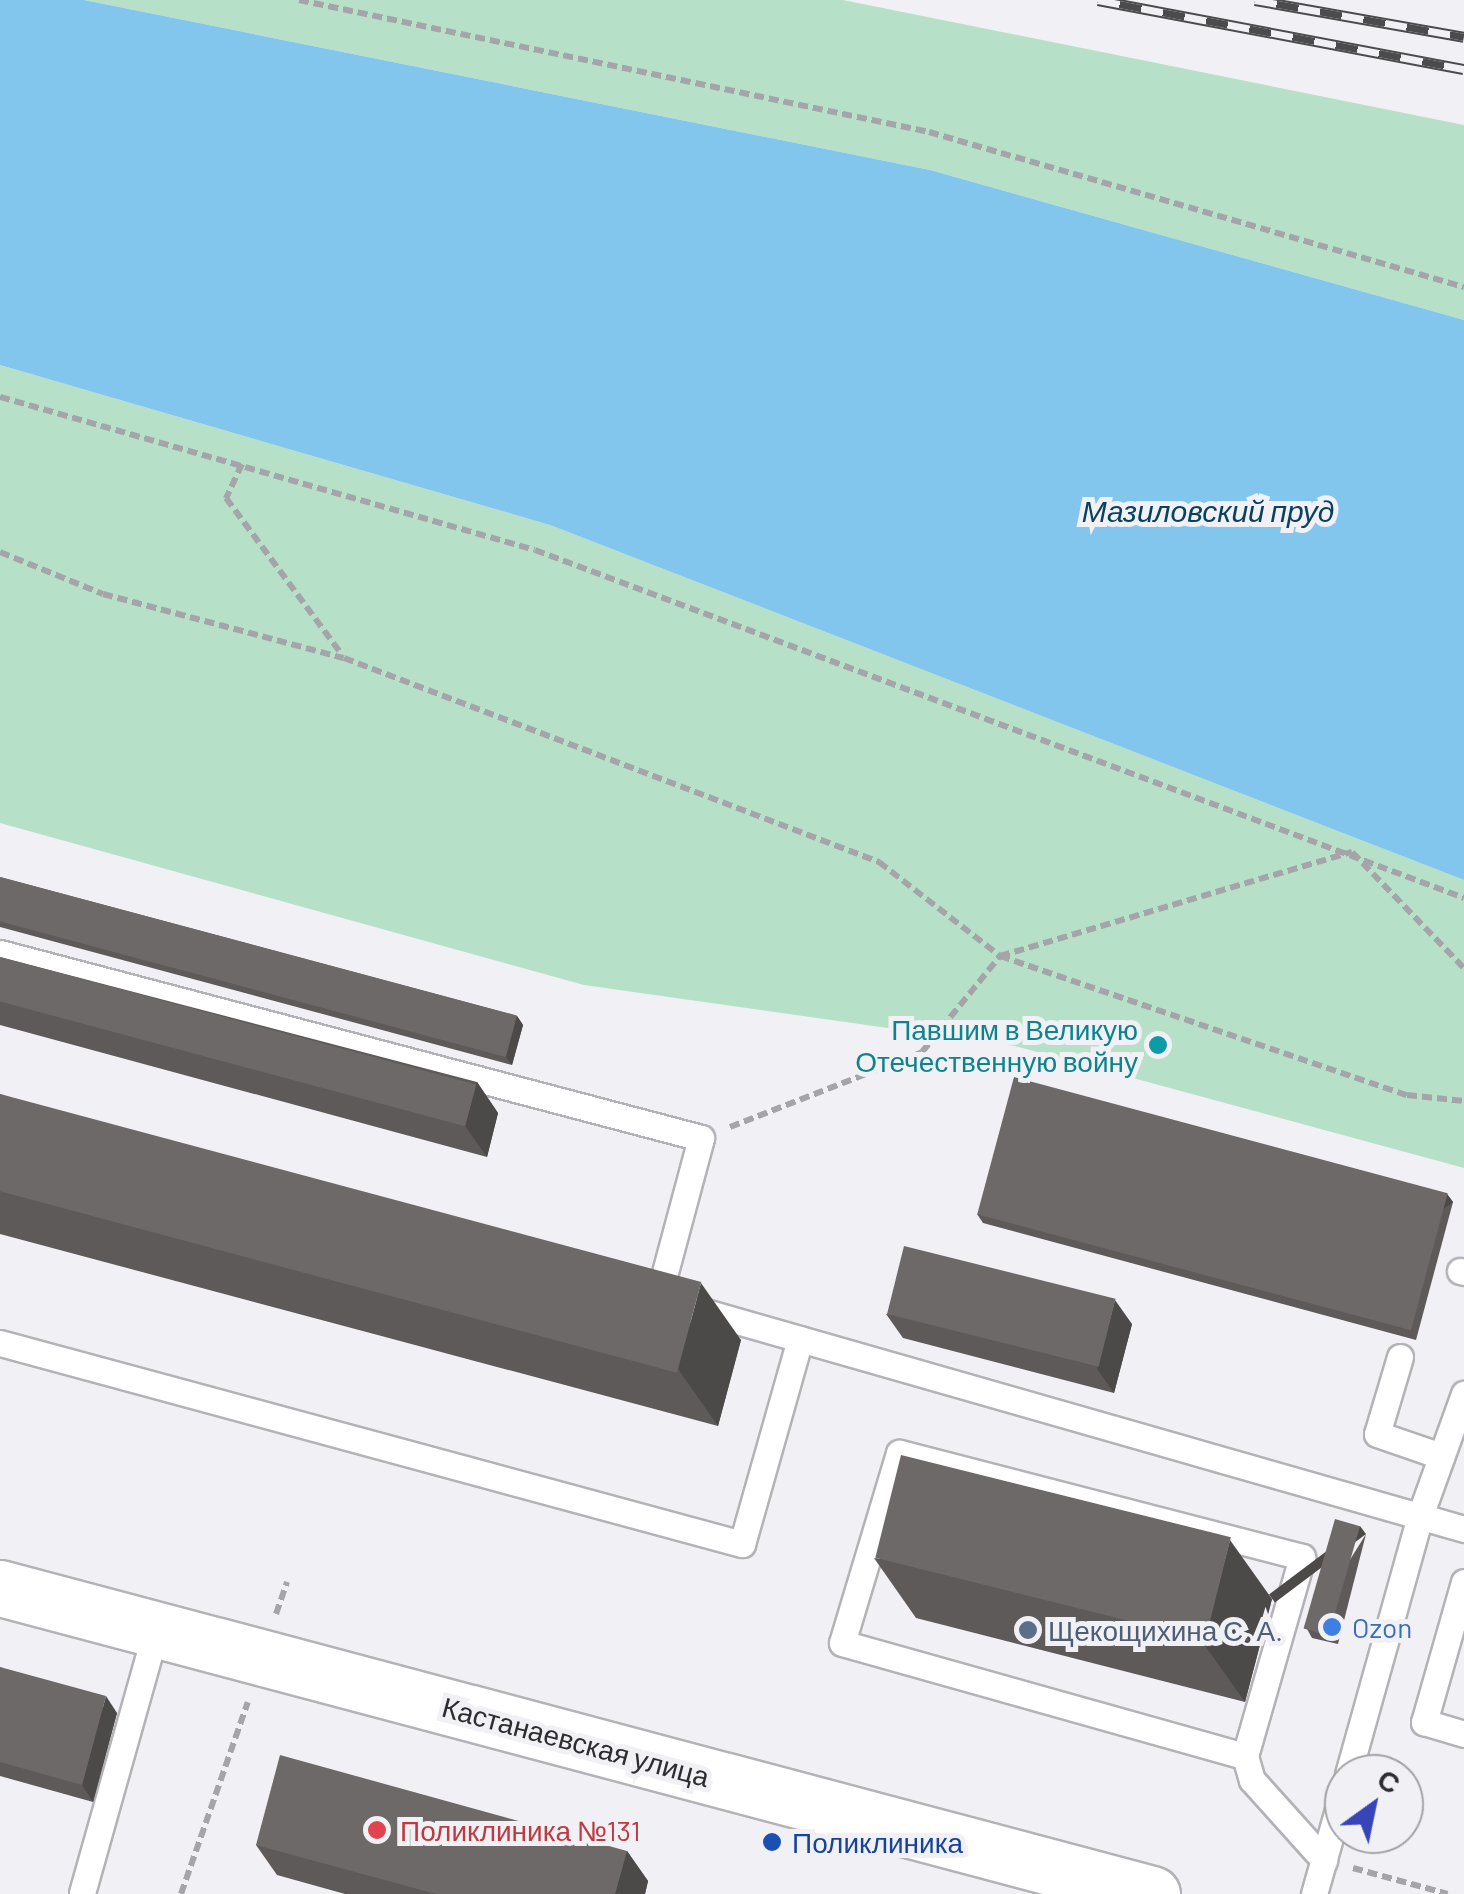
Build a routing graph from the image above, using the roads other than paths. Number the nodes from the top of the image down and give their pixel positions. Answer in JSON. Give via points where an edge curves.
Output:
{"nodes":[{"id":1,"x":0,"y":953,"type":"edge"},
{"id":2,"x":800,"y":1340,"type":"junction"},
{"id":3,"x":0,"y":1343,"type":"edge"},
{"id":4,"x":1400,"y":1357,"type":"dead end"},
{"id":5,"x":1464,"y":1394,"type":"edge"},
{"id":6,"x":1442,"y":1456,"type":"junction"},
{"id":7,"x":1420,"y":1516,"type":"junction"},
{"id":8,"x":1464,"y":1529,"type":"edge"},
{"id":9,"x":1464,"y":1582,"type":"edge"},
{"id":10,"x":0,"y":1588,"type":"edge"},
{"id":11,"x":156,"y":1630,"type":"junction"},
{"id":12,"x":1464,"y":1734,"type":"edge"},
{"id":13,"x":1354,"y":1754,"type":"edge"},
{"id":14,"x":1246,"y":1756,"type":"junction"},
{"id":15,"x":1326,"y":1854,"type":"edge"},
{"id":16,"x":1324,"y":1860,"type":"junction"},
{"id":17,"x":82,"y":1893,"type":"edge"},
{"id":18,"x":1152,"y":1894,"type":"edge"},
{"id":19,"x":1314,"y":1894,"type":"edge"}],
"edges":[{"from":1,"to":2,"type":"lane","via":[[700,1138],[649,1296]]},
{"from":2,"to":3,"type":"lane","via":[[742,1544]]},
{"from":2,"to":7,"type":"lane"},
{"from":4,"to":6,"type":"lane","via":[[1377,1434]]},
{"from":5,"to":6,"type":"lane"},
{"from":6,"to":7,"type":"lane"},
{"from":7,"to":8,"type":"lane"},
{"from":7,"to":13,"type":"lane"},
{"from":9,"to":12,"type":"lane","via":[[1424,1722]]},
{"from":10,"to":11,"type":"street","name":"Кастанаевская улица"},
{"from":11,"to":17,"type":"lane"},
{"from":11,"to":18,"type":"street","name":"Кастанаевская улица"},
{"from":14,"to":14,"type":"lane","via":[[842,1643],[899,1453],[1302,1557]]},
{"from":14,"to":16,"type":"lane","via":[[1252,1780]]},
{"from":15,"to":16,"type":"lane"},
{"from":16,"to":19,"type":"lane"}]}
